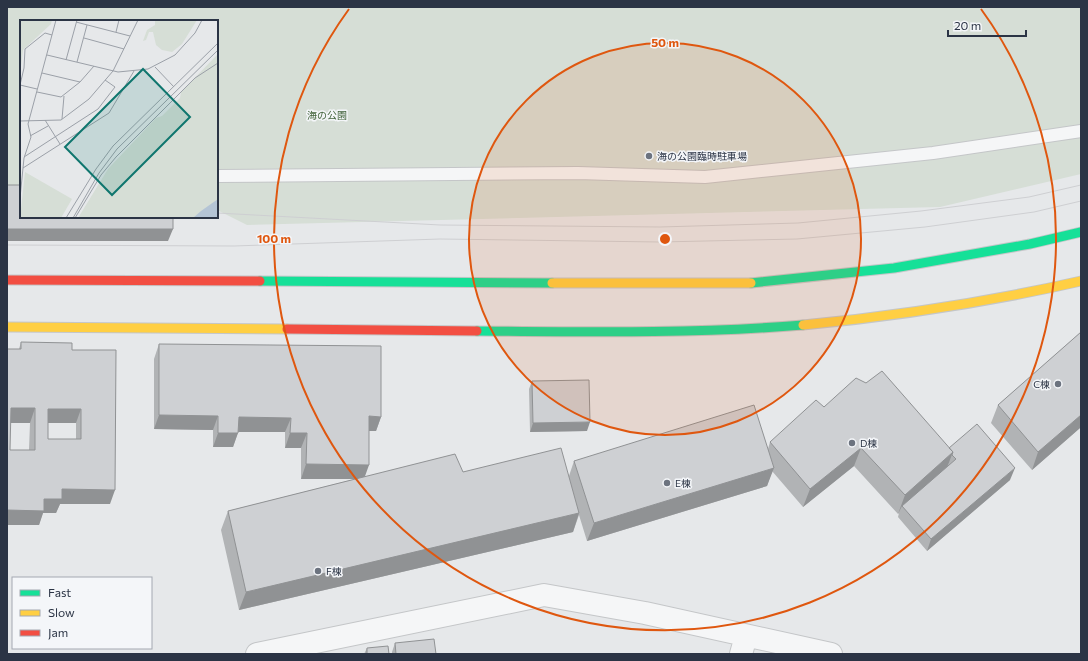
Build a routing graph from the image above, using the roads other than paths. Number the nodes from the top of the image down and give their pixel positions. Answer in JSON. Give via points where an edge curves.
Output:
{"nodes":[{"id":1,"x":1081,"y":131,"type":"edge"},
{"id":2,"x":218,"y":176,"type":"edge"},
{"id":3,"x":1081,"y":232,"type":"edge"},
{"id":4,"x":7,"y":280,"type":"edge"},
{"id":5,"x":1081,"y":281,"type":"edge"},
{"id":6,"x":7,"y":327,"type":"edge"},
{"id":7,"x":744,"y":645,"type":"edge"},
{"id":8,"x":257,"y":654,"type":"edge"},
{"id":9,"x":831,"y":654,"type":"edge"}],
"edges":[{"from":1,"to":2,"type":"lane","via":[[933,153],[705,177],[578,173]]},
{"from":3,"to":4,"type":"street","via":[[1030,244],[894,268],[737,284]]},
{"from":5,"to":6,"type":"street","via":[[1020,295],[864,319],[742,330],[630,332]]},
{"from":7,"to":8,"type":"street","via":[[645,613],[544,595]]},
{"from":7,"to":9,"type":"street"}]}
